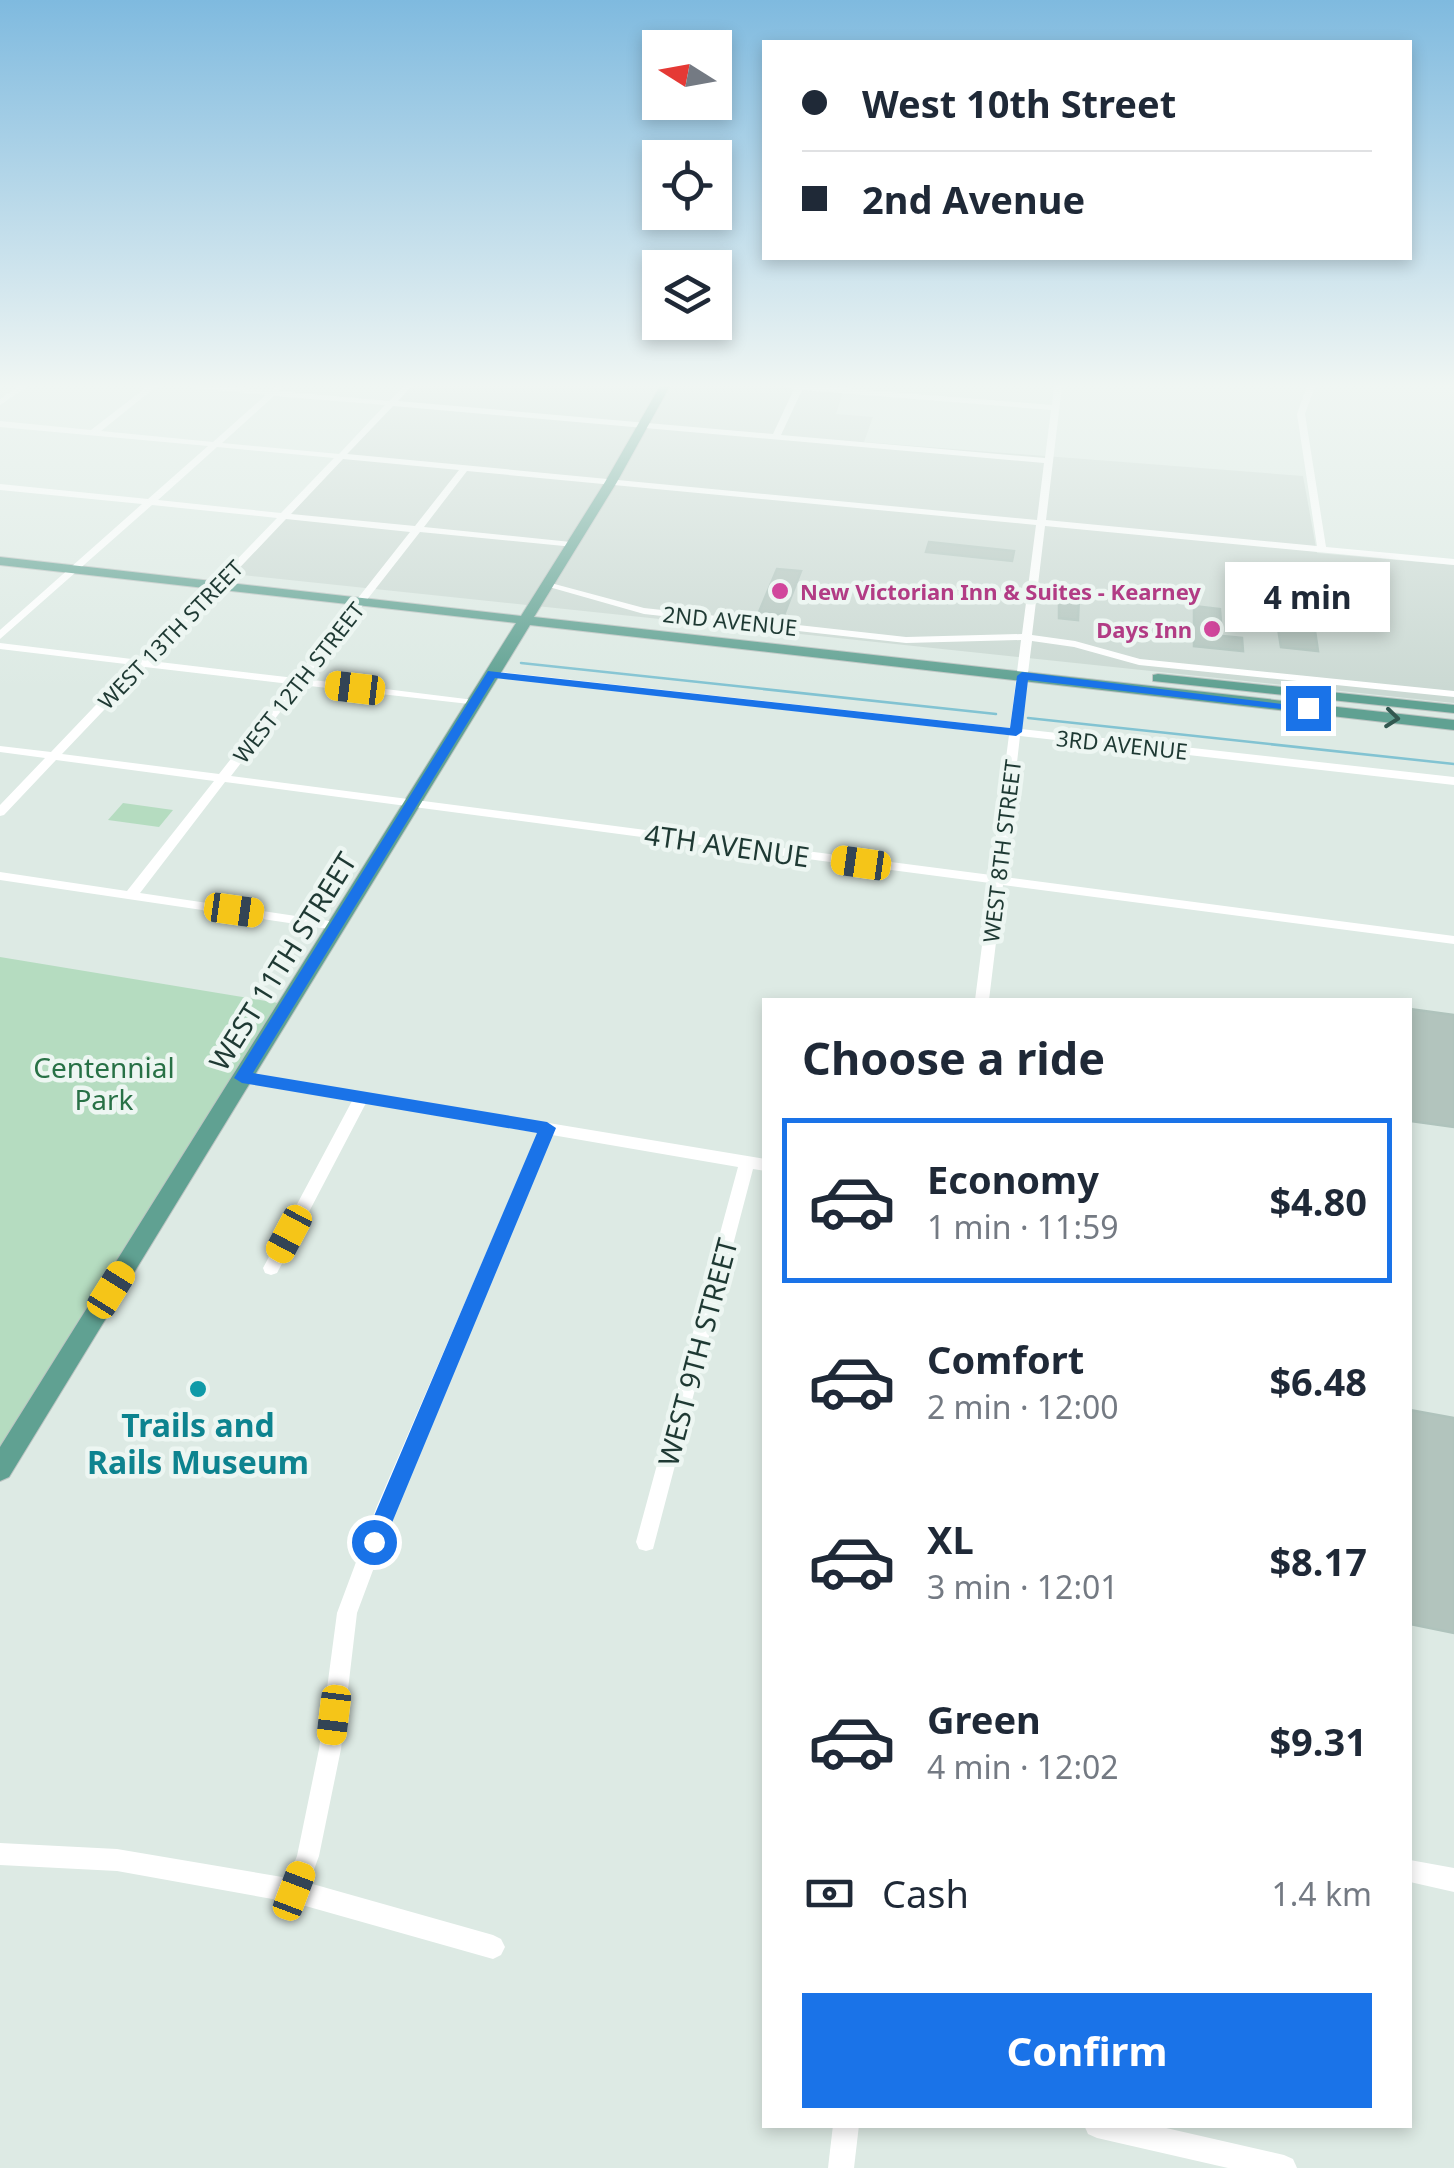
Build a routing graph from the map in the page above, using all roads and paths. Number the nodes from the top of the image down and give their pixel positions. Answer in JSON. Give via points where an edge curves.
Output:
{"nodes":[{"id":1,"x":2,"y":487,"type":"edge"},
{"id":2,"x":167,"y":487,"type":"edge"},
{"id":3,"x":311,"y":487,"type":"edge"},
{"id":4,"x":450,"y":487,"type":"edge"},
{"id":5,"x":607,"y":487,"type":"edge"},
{"id":6,"x":666,"y":487,"type":"edge"},
{"id":7,"x":1046,"y":487,"type":"edge"},
{"id":8,"x":1312,"y":487,"type":"edge"},
{"id":9,"x":18,"y":489,"type":"junction"},
{"id":10,"x":150,"y":502,"type":"junction"},
{"id":11,"x":0,"y":503,"type":"edge"},
{"id":12,"x":284,"y":516,"type":"junction"},
{"id":13,"x":1042,"y":522,"type":"junction"},
{"id":14,"x":417,"y":530,"type":"junction"},
{"id":15,"x":572,"y":545,"type":"junction"},
{"id":16,"x":1322,"y":549,"type":"junction"},
{"id":17,"x":0,"y":557,"type":"edge"},
{"id":18,"x":1454,"y":562,"type":"edge"},
{"id":19,"x":78,"y":566,"type":"junction"},
{"id":20,"x":221,"y":582,"type":"junction"},
{"id":21,"x":547,"y":585,"type":"junction"},
{"id":22,"x":364,"y":598,"type":"junction"},
{"id":23,"x":528,"y":616,"type":"junction"},
{"id":24,"x":0,"y":636,"type":"edge"},
{"id":25,"x":1028,"y":637,"type":"junction"},
{"id":26,"x":0,"y":646,"type":"edge"},
{"id":27,"x":143,"y":663,"type":"junction"},
{"id":28,"x":1023,"y":670,"type":"junction"},
{"id":29,"x":492,"y":674,"type":"junction"},
{"id":30,"x":298,"y":682,"type":"junction"},
{"id":31,"x":1454,"y":694,"type":"edge"},
{"id":32,"x":474,"y":702,"type":"junction"},
{"id":33,"x":1454,"y":709,"type":"edge"},
{"id":34,"x":1454,"y":725,"type":"edge"},
{"id":35,"x":1016,"y":732,"type":"junction"},
{"id":36,"x":0,"y":749,"type":"edge"},
{"id":37,"x":54,"y":756,"type":"junction"},
{"id":38,"x":222,"y":778,"type":"junction"},
{"id":39,"x":1454,"y":781,"type":"edge"},
{"id":40,"x":412,"y":803,"type":"junction"},
{"id":41,"x":0,"y":812,"type":"edge"},
{"id":42,"x":0,"y":876,"type":"edge"},
{"id":43,"x":997,"y":881,"type":"junction"},
{"id":44,"x":131,"y":895,"type":"junction"},
{"id":45,"x":336,"y":926,"type":"junction"},
{"id":46,"x":1454,"y":940,"type":"edge"},
{"id":47,"x":982,"y":998,"type":"edge"},
{"id":48,"x":242,"y":1078,"type":"junction"},
{"id":49,"x":362,"y":1098,"type":"junction"},
{"id":50,"x":547,"y":1128,"type":"junction"},
{"id":51,"x":756,"y":1163,"type":"edge"},
{"id":52,"x":271,"y":1268,"type":"dead end"},
{"id":53,"x":0,"y":1469,"type":"edge"},
{"id":54,"x":646,"y":1542,"type":"dead end"},
{"id":55,"x":0,"y":1854,"type":"edge"},
{"id":56,"x":1412,"y":1871,"type":"edge"},
{"id":57,"x":1454,"y":1880,"type":"edge"},
{"id":58,"x":294,"y":1891,"type":"junction"},
{"id":59,"x":492,"y":1946,"type":"dead end"},
{"id":60,"x":846,"y":2128,"type":"edge"},
{"id":61,"x":1110,"y":2128,"type":"edge"},
{"id":62,"x":841,"y":2168,"type":"edge"},
{"id":63,"x":1284,"y":2168,"type":"edge"}],
"edges":[{"from":1,"to":9,"type":"street"},
{"from":2,"to":10,"type":"street"},
{"from":3,"to":12,"type":"street","name":"WEST 13TH STREET"},
{"from":4,"to":14,"type":"street","name":"WEST 12TH STREET"},
{"from":5,"to":15,"type":"main road","name":"WEST 11TH STREET"},
{"from":6,"to":13,"type":"street"},
{"from":7,"to":13,"type":"street","name":"WEST 8TH STREET"},
{"from":8,"to":16,"type":"street"},
{"from":9,"to":10,"type":"street"},
{"from":9,"to":11,"type":"street"},
{"from":10,"to":12,"type":"street"},
{"from":10,"to":19,"type":"street"},
{"from":12,"to":14,"type":"street"},
{"from":12,"to":20,"type":"street","name":"WEST 13TH STREET"},
{"from":13,"to":16,"type":"street"},
{"from":13,"to":25,"type":"street","name":"WEST 8TH STREET"},
{"from":14,"to":15,"type":"street"},
{"from":14,"to":22,"type":"street","name":"WEST 12TH STREET"},
{"from":15,"to":21,"type":"main road","name":"WEST 11TH STREET"},
{"from":16,"to":18,"type":"street"},
{"from":17,"to":19,"type":"main road","name":"2ND AVENUE"},
{"from":19,"to":20,"type":"main road","name":"2ND AVENUE"},
{"from":19,"to":24,"type":"street"},
{"from":20,"to":22,"type":"main road","name":"2ND AVENUE"},
{"from":20,"to":27,"type":"street","name":"WEST 13TH STREET"},
{"from":21,"to":23,"type":"main road","name":"WEST 11TH STREET"},
{"from":21,"to":25,"type":"street","via":[[644,611],[741,622],[922,641]]},
{"from":22,"to":23,"type":"main road","name":"2ND AVENUE"},
{"from":22,"to":30,"type":"street","name":"WEST 12TH STREET"},
{"from":23,"to":28,"type":"main road","name":"2ND AVENUE"},
{"from":23,"to":29,"type":"main road","name":"WEST 11TH STREET"},
{"from":25,"to":28,"type":"street","name":"WEST 8TH STREET"},
{"from":25,"to":31,"type":"street","via":[[1139,662]]},
{"from":26,"to":27,"type":"street"},
{"from":27,"to":30,"type":"street"},
{"from":27,"to":37,"type":"street","name":"WEST 13TH STREET"},
{"from":28,"to":33,"type":"main road","name":"2ND AVENUE"},
{"from":28,"to":34,"type":"main road","name":"2ND AVENUE","one_way":true},
{"from":28,"to":35,"type":"street","name":"WEST 8TH STREET"},
{"from":29,"to":32,"type":"main road","name":"WEST 11TH STREET"},
{"from":29,"to":35,"type":"street","name":"3RD AVENUE"},
{"from":30,"to":32,"type":"street"},
{"from":30,"to":38,"type":"street","name":"WEST 12TH STREET"},
{"from":32,"to":40,"type":"main road","name":"WEST 11TH STREET"},
{"from":35,"to":39,"type":"street","name":"3RD AVENUE"},
{"from":35,"to":43,"type":"street","name":"WEST 8TH STREET"},
{"from":36,"to":37,"type":"street","name":"4TH AVENUE"},
{"from":37,"to":38,"type":"street","name":"4TH AVENUE"},
{"from":37,"to":41,"type":"street","name":"WEST 13TH STREET"},
{"from":38,"to":40,"type":"street","name":"4TH AVENUE"},
{"from":38,"to":44,"type":"street","name":"WEST 12TH STREET"},
{"from":40,"to":43,"type":"street","name":"4TH AVENUE"},
{"from":40,"to":45,"type":"main road","name":"WEST 11TH STREET"},
{"from":42,"to":44,"type":"street"},
{"from":43,"to":46,"type":"street","name":"4TH AVENUE"},
{"from":43,"to":47,"type":"street","name":"WEST 8TH STREET"},
{"from":44,"to":45,"type":"street"},
{"from":45,"to":48,"type":"main road","name":"WEST 11TH STREET"},
{"from":48,"to":49,"type":"street"},
{"from":48,"to":53,"type":"main road","name":"WEST 11TH STREET"},
{"from":49,"to":50,"type":"street"},
{"from":49,"to":52,"type":"street"},
{"from":50,"to":51,"type":"street"},
{"from":50,"to":58,"type":"street","via":[[347,1614],[330,1749]]},
{"from":51,"to":54,"type":"street","name":"WEST 9TH STREET"},
{"from":55,"to":58,"type":"street","via":[[117,1860]]},
{"from":56,"to":57,"type":"street"},
{"from":58,"to":59,"type":"street"},
{"from":60,"to":62,"type":"street"},
{"from":61,"to":63,"type":"street"}]}
